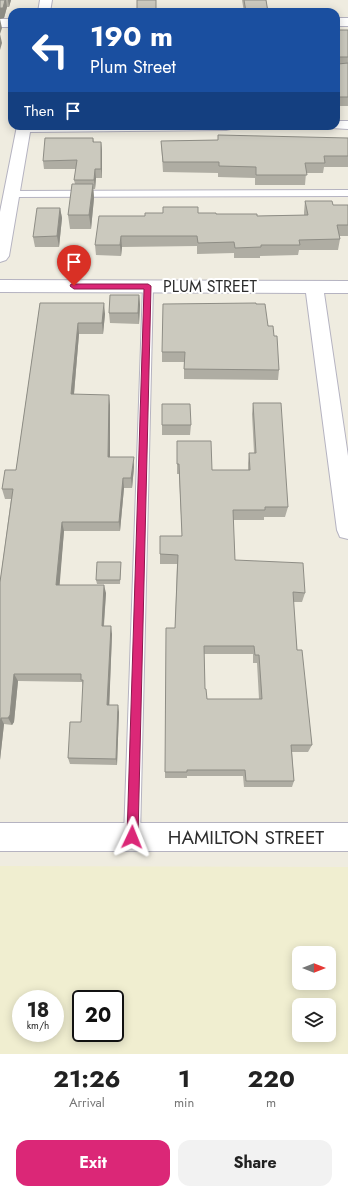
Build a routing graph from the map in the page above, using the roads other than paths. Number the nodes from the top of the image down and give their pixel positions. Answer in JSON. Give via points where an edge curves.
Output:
{"nodes":[{"id":1,"x":23,"y":130,"type":"edge"},
{"id":2,"x":348,"y":193,"type":"edge"},
{"id":3,"x":12,"y":194,"type":"junction"},
{"id":4,"x":0,"y":256,"type":"edge"},
{"id":5,"x":0,"y":286,"type":"edge"},
{"id":6,"x":148,"y":286,"type":"junction"},
{"id":7,"x":314,"y":287,"type":"junction"},
{"id":8,"x":348,"y":287,"type":"edge"},
{"id":9,"x":348,"y":530,"type":"edge"},
{"id":10,"x":0,"y":837,"type":"edge"},
{"id":11,"x":132,"y":837,"type":"junction"},
{"id":12,"x":348,"y":837,"type":"edge"}],
"edges":[{"from":1,"to":3,"type":"street"},
{"from":2,"to":3,"type":"lane"},
{"from":3,"to":4,"type":"street"},
{"from":5,"to":6,"type":"street","name":"PLUM STREET"},
{"from":6,"to":7,"type":"street","name":"PLUM STREET"},
{"from":6,"to":11,"type":"lane"},
{"from":7,"to":8,"type":"street","name":"PLUM STREET"},
{"from":7,"to":9,"type":"street"},
{"from":10,"to":11,"type":"street","name":"HAMILTON STREET"},
{"from":11,"to":12,"type":"street","name":"HAMILTON STREET"}]}
